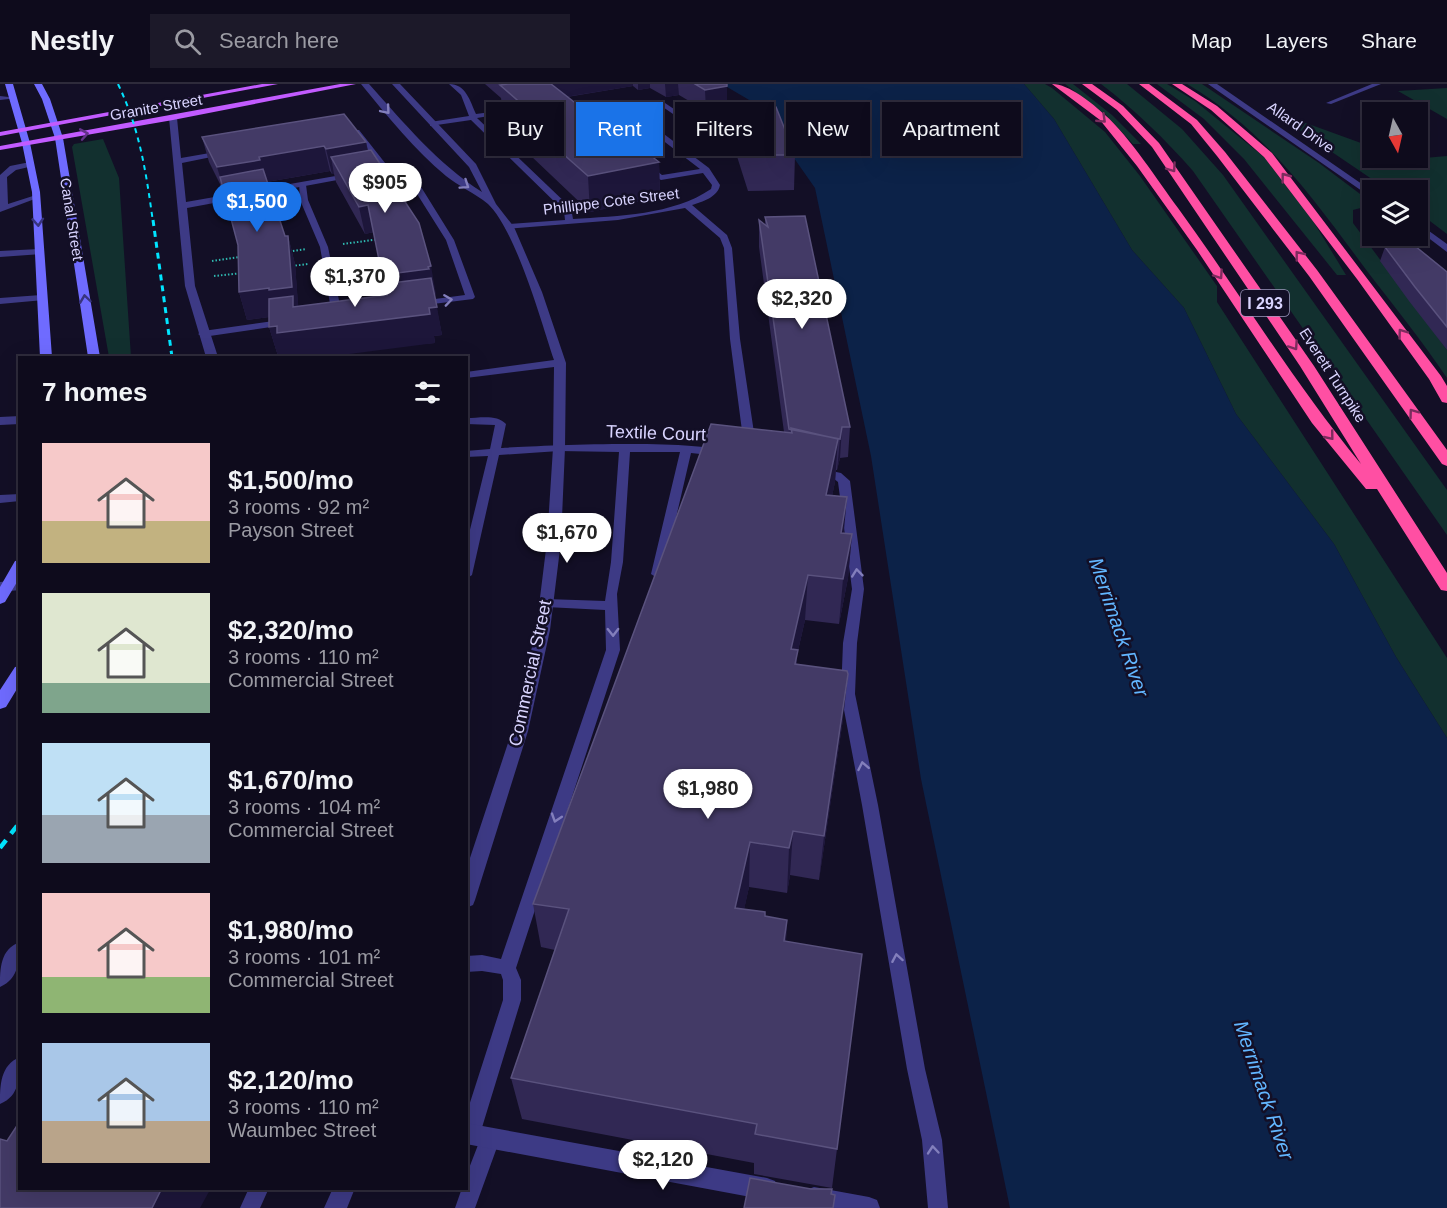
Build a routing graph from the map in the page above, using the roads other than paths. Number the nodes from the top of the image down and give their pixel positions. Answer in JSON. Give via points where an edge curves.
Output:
{"nodes":[{"id":1,"x":9,"y":84,"type":"edge"},
{"id":2,"x":39,"y":84,"type":"edge"},
{"id":3,"x":274,"y":84,"type":"edge"},
{"id":4,"x":352,"y":84,"type":"edge"},
{"id":5,"x":364,"y":84,"type":"edge"},
{"id":6,"x":396,"y":84,"type":"edge"},
{"id":7,"x":452,"y":84,"type":"edge"},
{"id":8,"x":1056,"y":84,"type":"edge"},
{"id":9,"x":1086,"y":84,"type":"edge"},
{"id":10,"x":1143,"y":84,"type":"edge"},
{"id":11,"x":1176,"y":84,"type":"edge"},
{"id":12,"x":1212,"y":84,"type":"edge"},
{"id":13,"x":1378,"y":84,"type":"edge"},
{"id":14,"x":0,"y":98,"type":"edge"},
{"id":15,"x":14,"y":98,"type":"junction"},
{"id":16,"x":564,"y":102,"type":"joint"},
{"id":17,"x":576,"y":102,"type":"edge"},
{"id":18,"x":1329,"y":103,"type":"dead end"},
{"id":19,"x":576,"y":111,"type":"edge"},
{"id":20,"x":486,"y":115,"type":"edge"},
{"id":21,"x":473,"y":117,"type":"junction"},
{"id":22,"x":173,"y":118,"type":"junction"},
{"id":23,"x":54,"y":124,"type":"junction"},
{"id":24,"x":433,"y":124,"type":"junction"},
{"id":25,"x":22,"y":130,"type":"junction"},
{"id":26,"x":355,"y":130,"type":"joint"},
{"id":27,"x":344,"y":132,"type":"edge"},
{"id":28,"x":0,"y":134,"type":"edge"},
{"id":29,"x":59,"y":138,"type":"junction"},
{"id":30,"x":26,"y":144,"type":"junction"},
{"id":31,"x":0,"y":148,"type":"edge"},
{"id":32,"x":240,"y":150,"type":"edge"},
{"id":33,"x":689,"y":156,"type":"edge"},
{"id":34,"x":177,"y":161,"type":"junction"},
{"id":35,"x":30,"y":164,"type":"junction"},
{"id":36,"x":643,"y":164,"type":"edge"},
{"id":37,"x":387,"y":170,"type":"junction"},
{"id":38,"x":706,"y":170,"type":"junction"},
{"id":39,"x":302,"y":185,"type":"junction"},
{"id":40,"x":1362,"y":188,"type":"edge"},
{"id":41,"x":36,"y":197,"type":"junction"},
{"id":42,"x":492,"y":204,"type":"junction"},
{"id":43,"x":181,"y":206,"type":"junction"},
{"id":44,"x":688,"y":206,"type":"junction"},
{"id":45,"x":2,"y":209,"type":"edge"},
{"id":46,"x":569,"y":221,"type":"junction"},
{"id":47,"x":510,"y":227,"type":"junction"},
{"id":48,"x":1428,"y":234,"type":"edge"},
{"id":49,"x":1447,"y":249,"type":"edge"},
{"id":50,"x":39,"y":252,"type":"junction"},
{"id":51,"x":0,"y":254,"type":"edge"},
{"id":52,"x":41,"y":298,"type":"junction"},
{"id":53,"x":0,"y":301,"type":"edge"},
{"id":54,"x":411,"y":306,"type":"edge"},
{"id":55,"x":326,"y":317,"type":"edge"},
{"id":56,"x":294,"y":321,"type":"edge"},
{"id":57,"x":203,"y":334,"type":"junction"},
{"id":58,"x":46,"y":356,"type":"edge"},
{"id":59,"x":94,"y":356,"type":"edge"},
{"id":60,"x":212,"y":356,"type":"edge"},
{"id":61,"x":560,"y":363,"type":"junction"},
{"id":62,"x":468,"y":375,"type":"edge"},
{"id":63,"x":1447,"y":399,"type":"edge"},
{"id":64,"x":18,"y":420,"type":"edge"},
{"id":65,"x":0,"y":421,"type":"edge"},
{"id":66,"x":468,"y":421,"type":"edge"},
{"id":67,"x":559,"y":448,"type":"junction"},
{"id":68,"x":625,"y":449,"type":"junction"},
{"id":69,"x":686,"y":449,"type":"junction"},
{"id":70,"x":468,"y":454,"type":"edge"},
{"id":71,"x":494,"y":454,"type":"junction"},
{"id":72,"x":1447,"y":460,"type":"edge"},
{"id":73,"x":805,"y":468,"type":"edge"},
{"id":74,"x":18,"y":497,"type":"edge"},
{"id":75,"x":0,"y":499,"type":"edge"},
{"id":76,"x":1418,"y":543,"type":"junction"},
{"id":77,"x":468,"y":566,"type":"edge"},
{"id":78,"x":18,"y":568,"type":"edge"},
{"id":79,"x":657,"y":574,"type":"edge"},
{"id":80,"x":1447,"y":586,"type":"edge"},
{"id":81,"x":7,"y":589,"type":"edge"},
{"id":82,"x":546,"y":603,"type":"junction"},
{"id":83,"x":610,"y":606,"type":"junction"},
{"id":84,"x":18,"y":674,"type":"edge"},
{"id":85,"x":0,"y":703,"type":"edge"},
{"id":86,"x":468,"y":894,"type":"edge"},
{"id":87,"x":18,"y":953,"type":"edge"},
{"id":88,"x":468,"y":964,"type":"edge"},
{"id":89,"x":507,"y":968,"type":"junction"},
{"id":90,"x":0,"y":978,"type":"edge"},
{"id":91,"x":18,"y":1069,"type":"edge"},
{"id":92,"x":0,"y":1095,"type":"edge"},
{"id":93,"x":475,"y":1135,"type":"edge"},
{"id":94,"x":468,"y":1186,"type":"edge"},
{"id":95,"x":258,"y":1190,"type":"edge"},
{"id":96,"x":343,"y":1190,"type":"edge"},
{"id":97,"x":467,"y":1190,"type":"edge"},
{"id":98,"x":250,"y":1208,"type":"edge"},
{"id":99,"x":335,"y":1208,"type":"edge"},
{"id":100,"x":465,"y":1208,"type":"edge"},
{"id":101,"x":869,"y":1208,"type":"edge"},
{"id":102,"x":938,"y":1208,"type":"edge"}],
"edges":[{"from":1,"to":15,"type":"street","name":"Canal Street"},
{"from":2,"to":23,"type":"street","name":"Canal Street"},
{"from":3,"to":23,"type":"main road","name":"Granite Street"},
{"from":4,"to":22,"type":"main road","name":"Granite Street"},
{"from":5,"to":42,"type":"street","name":"Commercial Street","one_way":true,"via":[[429,156]]},
{"from":6,"to":24,"type":"street","name":"Commercial Street"},
{"from":7,"to":21,"type":"lane","via":[[464,94]]},
{"from":8,"to":76,"type":"highway","one_way":true,"via":[[1102,118],[1141,164],[1317,420]]},
{"from":9,"to":76,"type":"highway","name":"Everett Turnpike","number":"I 293","one_way":true,"via":[[1120,108],[1156,144],[1307,366]]},
{"from":72,"to":10,"type":"highway","one_way":true,"via":[[1313,273],[1221,154],[1194,122]]},
{"from":63,"to":11,"type":"highway","one_way":true,"via":[[1361,276],[1268,155],[1214,108]]},
{"from":12,"to":40,"type":"street","name":"Allard Drive"},
{"from":13,"to":18,"type":"lane"},
{"from":14,"to":15,"type":"lane"},
{"from":15,"to":25,"type":"street","name":"Canal Street"},
{"from":16,"to":17,"type":"lane"},
{"from":16,"to":19,"type":"lane"},
{"from":20,"to":21,"type":"lane"},
{"from":21,"to":24,"type":"lane"},
{"from":21,"to":46,"type":"lane","via":[[568,210]]},
{"from":29,"to":22,"type":"main road","name":"Granite Street","one_way":true},
{"from":22,"to":34,"type":"street"},
{"from":23,"to":25,"type":"main road","name":"Granite Street"},
{"from":23,"to":29,"type":"street","name":"Canal Street"},
{"from":24,"to":42,"type":"street","name":"Commercial Street","via":[[473,166]]},
{"from":25,"to":28,"type":"main road","name":"Granite Street"},
{"from":25,"to":30,"type":"street","name":"Canal Street"},
{"from":26,"to":27,"type":"street"},
{"from":26,"to":37,"type":"lane"},
{"from":29,"to":30,"type":"main road","name":"Granite Street"},
{"from":59,"to":29,"type":"street","name":"Canal Street","one_way":true},
{"from":30,"to":31,"type":"main road","name":"Granite Street"},
{"from":30,"to":35,"type":"street","name":"Canal Street"},
{"from":32,"to":34,"type":"street"},
{"from":33,"to":38,"type":"lane"},
{"from":34,"to":43,"type":"street"},
{"from":35,"to":41,"type":"street","name":"Canal Street"},
{"from":35,"to":45,"type":"lane","via":[[13,168],[3,176]]},
{"from":36,"to":38,"type":"lane","via":[[661,178]]},
{"from":37,"to":39,"type":"street"},
{"from":54,"to":37,"type":"lane","one_way":true,"via":[[470,297],[450,240],[410,176]]},
{"from":38,"to":44,"type":"lane","name":"Phillippe Cote Street","via":[[715,190]]},
{"from":39,"to":43,"type":"street"},
{"from":39,"to":55,"type":"lane","via":[[343,315]]},
{"from":41,"to":45,"type":"lane"},
{"from":41,"to":50,"type":"street","name":"Canal Street","one_way":true},
{"from":42,"to":47,"type":"street","name":"Commercial Street"},
{"from":43,"to":57,"type":"street","via":[[190,286]]},
{"from":44,"to":46,"type":"lane","name":"Phillippe Cote Street"},
{"from":44,"to":69,"type":"lane","name":"Textile Court","via":[[724,237],[729,248],[746,456]]},
{"from":46,"to":47,"type":"lane","name":"Phillippe Cote Street"},
{"from":47,"to":61,"type":"street","name":"Commercial Street"},
{"from":48,"to":49,"type":"street"},
{"from":50,"to":51,"type":"lane"},
{"from":50,"to":52,"type":"street","name":"Canal Street"},
{"from":52,"to":53,"type":"lane"},
{"from":52,"to":58,"type":"street","name":"Canal Street"},
{"from":56,"to":57,"type":"lane"},
{"from":57,"to":60,"type":"street"},
{"from":61,"to":62,"type":"street"},
{"from":61,"to":67,"type":"street","name":"Commercial Street"},
{"from":64,"to":65,"type":"street"},
{"from":66,"to":71,"type":"lane","via":[[501,424]]},
{"from":67,"to":68,"type":"lane","name":"Textile Court"},
{"from":67,"to":71,"type":"lane","name":"Textile Court"},
{"from":67,"to":82,"type":"street","name":"Commercial Street"},
{"from":68,"to":69,"type":"lane","name":"Textile Court"},
{"from":68,"to":83,"type":"lane"},
{"from":69,"to":79,"type":"lane"},
{"from":70,"to":71,"type":"lane","name":"Textile Court"},
{"from":71,"to":77,"type":"lane"},
{"from":102,"to":73,"type":"lane","one_way":true,"via":[[932,1140],[848,694],[858,589],[844,481],[837,475]]},
{"from":74,"to":75,"type":"lane"},
{"from":76,"to":80,"type":"highway","name":"Everett Turnpike","number":"I 293"},
{"from":78,"to":81,"type":"street"},
{"from":82,"to":83,"type":"lane"},
{"from":82,"to":86,"type":"street","name":"Commercial Street","via":[[520,731]]},
{"from":83,"to":89,"type":"lane","one_way":true,"via":[[613,650]]},
{"from":84,"to":85,"type":"street"},
{"from":87,"to":90,"type":"street"},
{"from":88,"to":89,"type":"lane"},
{"from":89,"to":93,"type":"lane","via":[[512,980],[512,1000]]},
{"from":91,"to":92,"type":"lane"},
{"from":93,"to":94,"type":"lane"},
{"from":93,"to":101,"type":"street"},
{"from":95,"to":98,"type":"lane"},
{"from":96,"to":99,"type":"street"},
{"from":97,"to":100,"type":"lane"}]}
